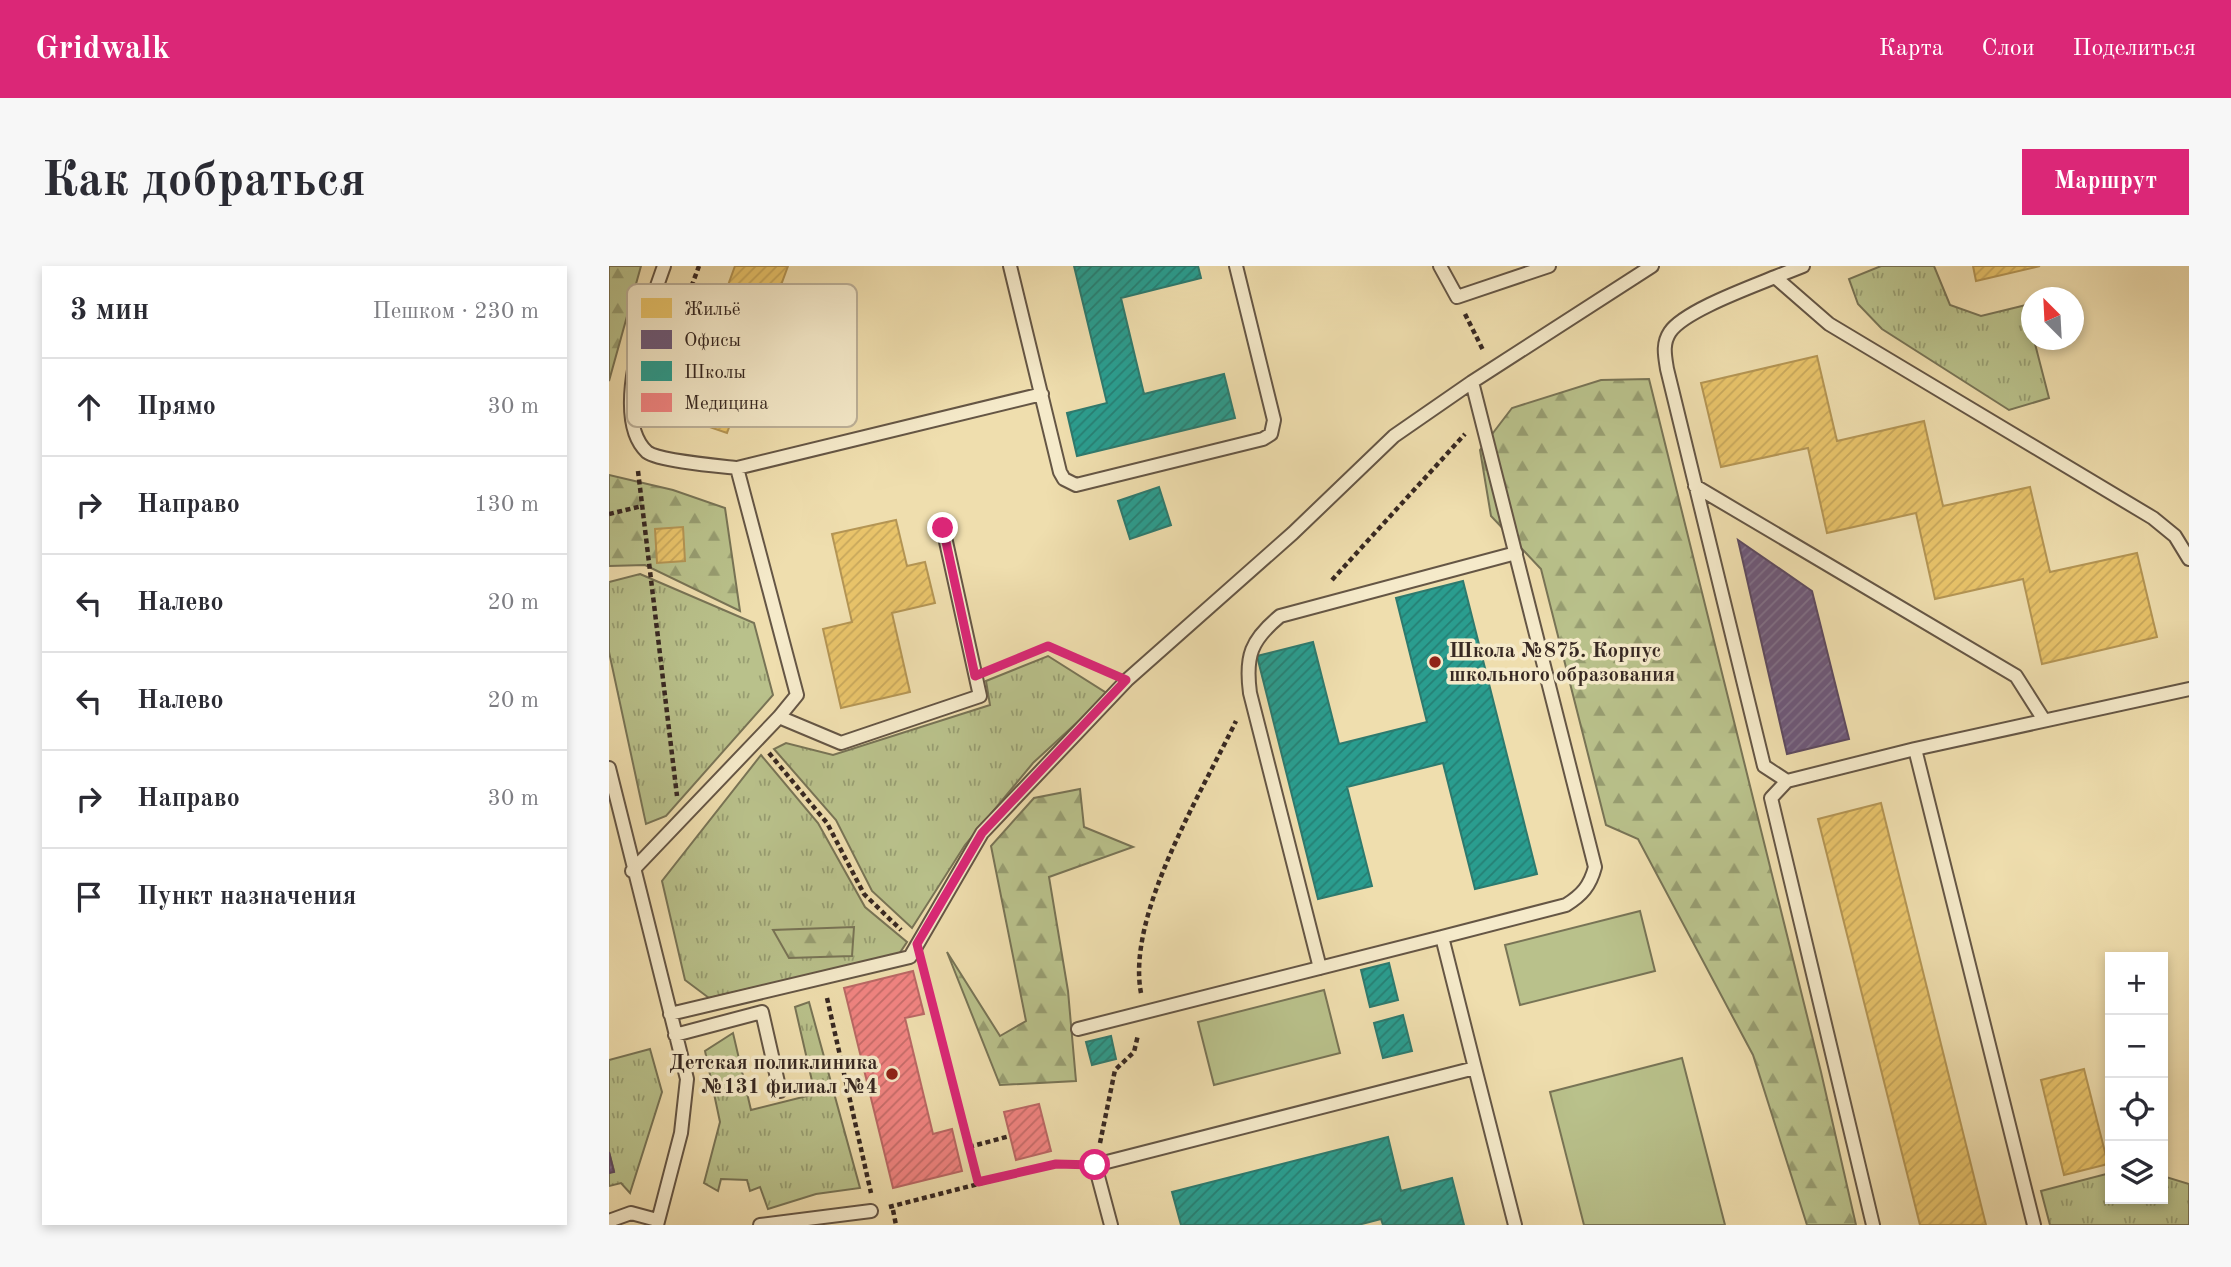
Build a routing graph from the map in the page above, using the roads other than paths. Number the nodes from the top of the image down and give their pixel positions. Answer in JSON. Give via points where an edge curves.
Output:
{"nodes":[{"id":1,"x":664,"y":266,"type":"edge"},
{"id":2,"x":1010,"y":266,"type":"edge"},
{"id":3,"x":1236,"y":266,"type":"edge"},
{"id":4,"x":1440,"y":266,"type":"edge"},
{"id":5,"x":1549,"y":266,"type":"edge"},
{"id":6,"x":1652,"y":266,"type":"edge"},
{"id":7,"x":1803,"y":266,"type":"edge"},
{"id":8,"x":1775,"y":277,"type":"junction"},
{"id":9,"x":657,"y":284,"type":"edge"},
{"id":10,"x":627,"y":368,"type":"edge"},
{"id":11,"x":1472,"y":382,"type":"junction"},
{"id":12,"x":1042,"y":394,"type":"junction"},
{"id":13,"x":737,"y":468,"type":"junction"},
{"id":14,"x":1695,"y":486,"type":"junction"},
{"id":15,"x":943,"y":528,"type":"dead end"},
{"id":16,"x":1516,"y":553,"type":"junction"},
{"id":17,"x":2189,"y":559,"type":"edge"},
{"id":18,"x":2189,"y":689,"type":"edge"},
{"id":19,"x":779,"y":717,"type":"junction"},
{"id":20,"x":2044,"y":720,"type":"junction"},
{"id":21,"x":1915,"y":749,"type":"junction"},
{"id":22,"x":609,"y":768,"type":"edge"},
{"id":23,"x":1787,"y":781,"type":"junction"},
{"id":24,"x":632,"y":871,"type":"junction"},
{"id":25,"x":1442,"y":937,"type":"junction"},
{"id":26,"x":1320,"y":968,"type":"junction"},
{"id":27,"x":670,"y":1014,"type":"junction"},
{"id":28,"x":1078,"y":1030,"type":"dead end"},
{"id":29,"x":675,"y":1035,"type":"junction"},
{"id":30,"x":1475,"y":1068,"type":"junction"},
{"id":31,"x":780,"y":1091,"type":"dead end"},
{"id":32,"x":874,"y":1211,"type":"road end"},
{"id":33,"x":609,"y":1221,"type":"edge"},
{"id":34,"x":657,"y":1222,"type":"edge"},
{"id":35,"x":760,"y":1225,"type":"edge"},
{"id":36,"x":1111,"y":1225,"type":"edge"},
{"id":37,"x":1515,"y":1225,"type":"edge"},
{"id":38,"x":1873,"y":1225,"type":"edge"},
{"id":39,"x":2033,"y":1225,"type":"edge"}],
"edges":[{"from":1,"to":9,"type":"lane"},
{"from":2,"to":12,"type":"lane"},
{"from":3,"to":12,"type":"lane","via":[[1274,420],[1271,433],[1263,439],[1076,485],[1061,472]]},
{"from":4,"to":5,"type":"lane","via":[[1457,297]]},
{"from":6,"to":11,"type":"lane"},
{"from":7,"to":8,"type":"lane"},
{"from":8,"to":14,"type":"lane","via":[[1719,299],[1671,330],[1667,338],[1667,369]]},
{"from":8,"to":17,"type":"lane","via":[[1829,324],[2153,518],[2175,536]]},
{"from":10,"to":13,"type":"lane","via":[[626,427],[634,442],[649,454]]},
{"from":11,"to":16,"type":"lane"},
{"from":11,"to":27,"type":"lane","via":[[1394,436],[1293,533],[1126,680],[982,833],[910,957]]},
{"from":12,"to":13,"type":"lane"},
{"from":13,"to":19,"type":"lane","via":[[797,695]]},
{"from":14,"to":20,"type":"lane","via":[[2016,676]]},
{"from":14,"to":23,"type":"lane","via":[[1764,766]]},
{"from":15,"to":19,"type":"lane","via":[[979,696],[841,743]]},
{"from":16,"to":25,"type":"lane","via":[[1595,867],[1582,895],[1566,905]]},
{"from":16,"to":26,"type":"lane","via":[[1280,616],[1262,631],[1250,652],[1250,694]]},
{"from":18,"to":20,"type":"lane"},
{"from":19,"to":24,"type":"lane"},
{"from":20,"to":21,"type":"lane"},
{"from":21,"to":23,"type":"lane"},
{"from":21,"to":39,"type":"lane"},
{"from":22,"to":24,"type":"lane"},
{"from":23,"to":38,"type":"lane","via":[[1771,797]]},
{"from":24,"to":27,"type":"lane"},
{"from":25,"to":26,"type":"lane"},
{"from":25,"to":30,"type":"lane"},
{"from":26,"to":28,"type":"lane"},
{"from":27,"to":29,"type":"lane"},
{"from":29,"to":31,"type":"lane","via":[[762,1012]]},
{"from":29,"to":34,"type":"lane","via":[[687,1079],[681,1133]]},
{"from":30,"to":36,"type":"lane","via":[[1095,1165]]},
{"from":30,"to":37,"type":"lane"},
{"from":32,"to":35,"type":"lane"},
{"from":33,"to":34,"type":"lane","via":[[631,1213]]}]}
